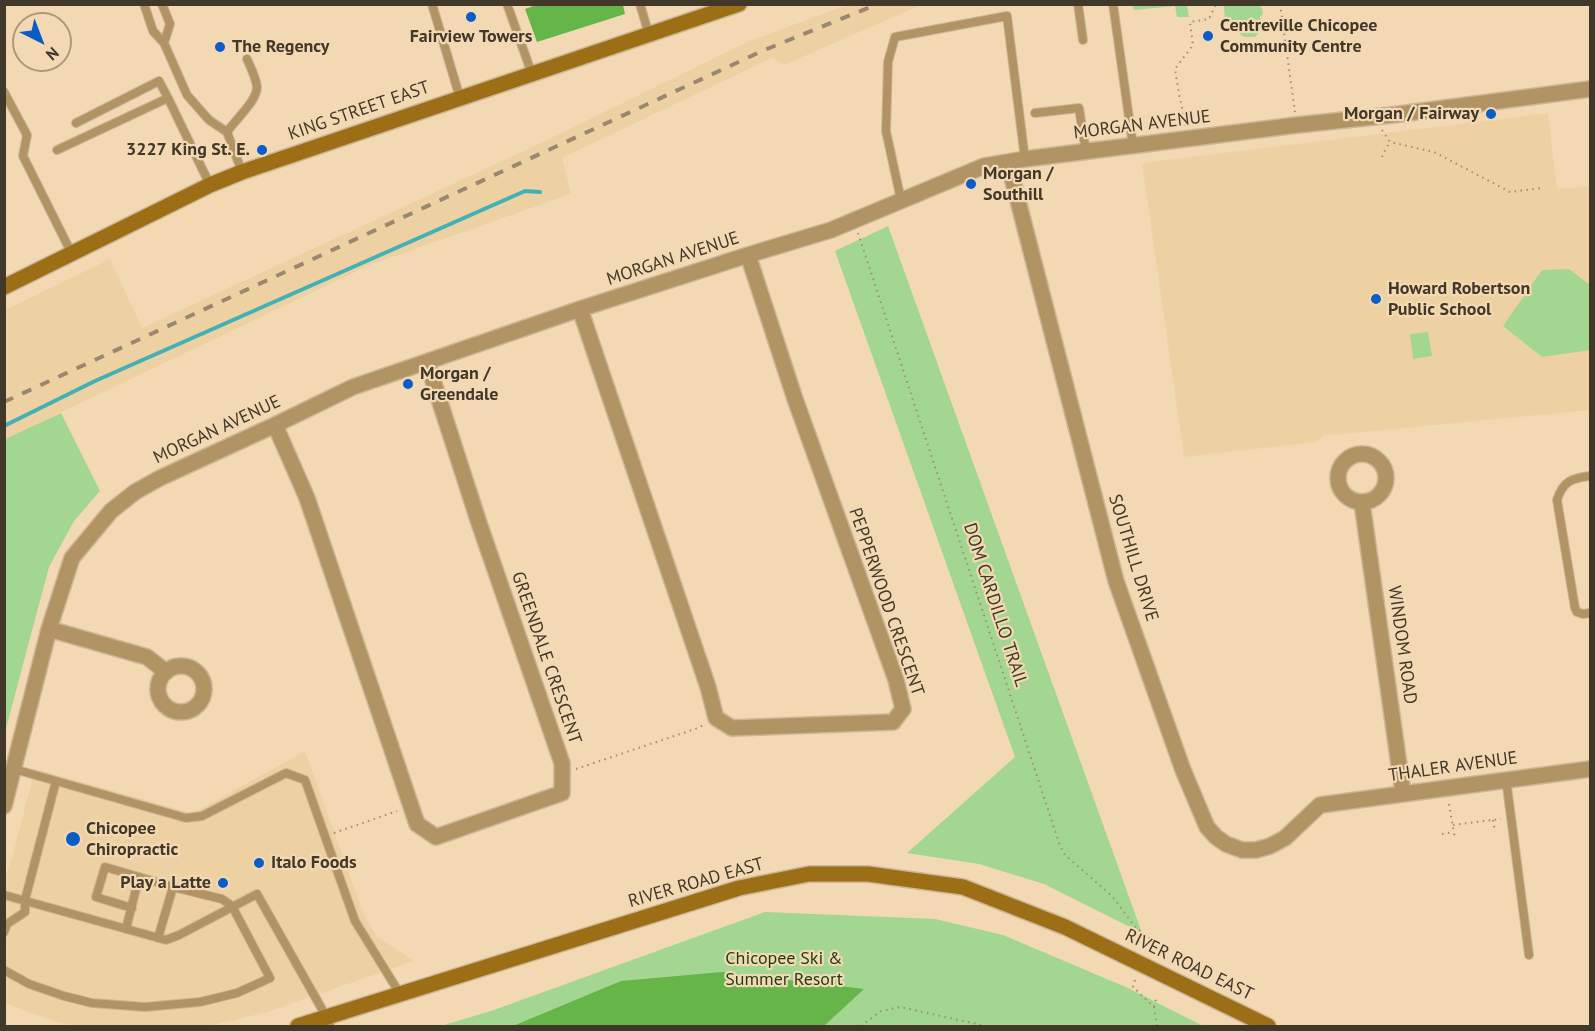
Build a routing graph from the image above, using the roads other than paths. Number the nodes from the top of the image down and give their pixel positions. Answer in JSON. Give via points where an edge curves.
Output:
{"nodes":[{"id":1,"x":144,"y":4,"type":"edge"},
{"id":2,"x":162,"y":4,"type":"edge"},
{"id":3,"x":432,"y":4,"type":"edge"},
{"id":4,"x":507,"y":4,"type":"edge"},
{"id":5,"x":639,"y":4,"type":"edge"},
{"id":6,"x":739,"y":4,"type":"edge"},
{"id":7,"x":1078,"y":4,"type":"edge"},
{"id":8,"x":1113,"y":4,"type":"edge"},
{"id":9,"x":649,"y":35,"type":"junction"},
{"id":10,"x":1083,"y":40,"type":"dead end"},
{"id":11,"x":164,"y":44,"type":"junction"},
{"id":12,"x":247,"y":59,"type":"dead end"},
{"id":13,"x":532,"y":74,"type":"junction"},
{"id":14,"x":1590,"y":89,"type":"edge"},
{"id":15,"x":4,"y":92,"type":"edge"},
{"id":16,"x":168,"y":98,"type":"junction"},
{"id":17,"x":460,"y":98,"type":"junction"},
{"id":18,"x":1035,"y":113,"type":"dead end"},
{"id":19,"x":76,"y":123,"type":"dead end"},
{"id":20,"x":227,"y":132,"type":"junction"},
{"id":21,"x":1133,"y":146,"type":"junction"},
{"id":22,"x":57,"y":150,"type":"dead end"},
{"id":23,"x":1086,"y":152,"type":"junction"},
{"id":24,"x":1025,"y":159,"type":"junction"},
{"id":25,"x":1008,"y":162,"type":"junction"},
{"id":26,"x":242,"y":172,"type":"junction"},
{"id":27,"x":210,"y":185,"type":"junction"},
{"id":28,"x":901,"y":200,"type":"junction"},
{"id":29,"x":72,"y":254,"type":"junction"},
{"id":30,"x":748,"y":255,"type":"junction"},
{"id":31,"x":4,"y":287,"type":"edge"},
{"id":32,"x":580,"y":309,"type":"junction"},
{"id":33,"x":427,"y":362,"type":"junction"},
{"id":34,"x":275,"y":425,"type":"junction"},
{"id":35,"x":1590,"y":476,"type":"edge"},
{"id":36,"x":1362,"y":503,"type":"dead end"},
{"id":37,"x":1590,"y":613,"type":"edge"},
{"id":38,"x":49,"y":629,"type":"junction"},
{"id":39,"x":166,"y":672,"type":"dead end"},
{"id":40,"x":1590,"y":769,"type":"edge"},
{"id":41,"x":14,"y":770,"type":"junction"},
{"id":42,"x":1506,"y":779,"type":"junction"},
{"id":43,"x":56,"y":781,"type":"junction"},
{"id":44,"x":1403,"y":793,"type":"junction"},
{"id":45,"x":1320,"y":805,"type":"joint"},
{"id":46,"x":4,"y":806,"type":"edge"},
{"id":47,"x":139,"y":877,"type":"junction"},
{"id":48,"x":173,"y":887,"type":"junction"},
{"id":49,"x":4,"y":895,"type":"edge"},
{"id":50,"x":25,"y":900,"type":"junction"},
{"id":51,"x":232,"y":906,"type":"junction"},
{"id":52,"x":132,"y":908,"type":"junction"},
{"id":53,"x":126,"y":929,"type":"junction"},
{"id":54,"x":4,"y":932,"type":"edge"},
{"id":55,"x":158,"y":938,"type":"junction"},
{"id":56,"x":1529,"y":956,"type":"dead end"},
{"id":57,"x":4,"y":970,"type":"edge"},
{"id":58,"x":400,"y":994,"type":"junction"},
{"id":59,"x":328,"y":1022,"type":"edge"},
{"id":60,"x":298,"y":1026,"type":"edge"},
{"id":61,"x":1268,"y":1026,"type":"edge"}],
"edges":[{"from":1,"to":11,"type":"lane","via":[[153,30]]},
{"from":2,"to":11,"type":"lane","via":[[170,24]]},
{"from":3,"to":17,"type":"lane"},
{"from":4,"to":13,"type":"lane"},
{"from":5,"to":9,"type":"lane"},
{"from":6,"to":9,"type":"street","name":"KING STREET EAST"},
{"from":7,"to":10,"type":"lane"},
{"from":8,"to":21,"type":"lane"},
{"from":9,"to":13,"type":"street","name":"KING STREET EAST"},
{"from":11,"to":20,"type":"lane","via":[[187,95]]},
{"from":12,"to":20,"type":"lane","via":[[256,92]]},
{"from":13,"to":17,"type":"street","name":"KING STREET EAST"},
{"from":14,"to":21,"type":"street","name":"MORGAN AVENUE"},
{"from":15,"to":29,"type":"lane","via":[[27,135],[23,156]]},
{"from":16,"to":19,"type":"lane","via":[[159,81]]},
{"from":16,"to":22,"type":"lane"},
{"from":16,"to":27,"type":"lane"},
{"from":17,"to":26,"type":"street","name":"KING STREET EAST"},
{"from":18,"to":23,"type":"lane","via":[[1079,108]]},
{"from":20,"to":26,"type":"lane"},
{"from":21,"to":23,"type":"street","name":"MORGAN AVENUE"},
{"from":23,"to":24,"type":"street","name":"MORGAN AVENUE"},
{"from":24,"to":25,"type":"street","name":"MORGAN AVENUE"},
{"from":24,"to":28,"type":"lane","via":[[1007,16],[895,37],[888,63],[886,131]]},
{"from":25,"to":28,"type":"street","name":"MORGAN AVENUE","via":[[984,166]]},
{"from":25,"to":45,"type":"street","name":"SOUTHILL DRIVE","via":[[1116,581],[1207,826],[1226,844],[1256,850],[1285,838]]},
{"from":26,"to":27,"type":"street","name":"KING STREET EAST"},
{"from":27,"to":29,"type":"street","name":"KING STREET EAST"},
{"from":28,"to":30,"type":"street","name":"MORGAN AVENUE","via":[[831,230]]},
{"from":29,"to":31,"type":"street","name":"KING STREET EAST"},
{"from":30,"to":32,"type":"street","name":"MORGAN AVENUE"},
{"from":30,"to":32,"type":"street","name":"PEPPERWOOD CRESCENT","via":[[896,680],[903,709],[893,722],[732,728],[716,718]]},
{"from":32,"to":33,"type":"street","name":"MORGAN AVENUE"},
{"from":33,"to":34,"type":"street","name":"MORGAN AVENUE","via":[[353,387]]},
{"from":33,"to":34,"type":"street","name":"GREENDALE CRESCENT","via":[[562,763],[562,793],[436,837],[417,824],[308,498]]},
{"from":34,"to":38,"type":"street","name":"MORGAN AVENUE","via":[[160,478],[111,511],[72,558]]},
{"from":35,"to":37,"type":"lane","via":[[1568,482],[1557,500],[1575,608],[1577,612]]},
{"from":36,"to":44,"type":"street","name":"WINDOM ROAD"},
{"from":38,"to":39,"type":"street","via":[[147,657]]},
{"from":38,"to":41,"type":"street","name":"MORGAN AVENUE"},
{"from":40,"to":42,"type":"street","name":"THALER AVENUE"},
{"from":41,"to":43,"type":"lane"},
{"from":41,"to":46,"type":"street","name":"MORGAN AVENUE"},
{"from":42,"to":44,"type":"street","name":"THALER AVENUE"},
{"from":42,"to":56,"type":"lane"},
{"from":43,"to":50,"type":"lane"},
{"from":43,"to":58,"type":"lane","via":[[186,818],[202,816],[286,773],[305,780],[355,921]]},
{"from":44,"to":45,"type":"street","name":"THALER AVENUE"},
{"from":47,"to":48,"type":"lane"},
{"from":47,"to":52,"type":"lane"},
{"from":47,"to":52,"type":"lane","via":[[105,867],[96,897]]},
{"from":48,"to":51,"type":"lane","via":[[222,898]]},
{"from":48,"to":55,"type":"lane"},
{"from":49,"to":50,"type":"lane"},
{"from":50,"to":53,"type":"lane"},
{"from":50,"to":54,"type":"lane","via":[[26,912],[7,924]]},
{"from":51,"to":55,"type":"lane","via":[[179,935],[166,940]]},
{"from":51,"to":57,"type":"lane","via":[[270,978],[237,993],[145,1007],[92,1003],[29,984]]},
{"from":51,"to":59,"type":"lane","via":[[257,894]]},
{"from":52,"to":53,"type":"lane"},
{"from":53,"to":55,"type":"lane"},
{"from":58,"to":59,"type":"street","name":"RIVER ROAD EAST"},
{"from":58,"to":61,"type":"street","name":"RIVER ROAD EAST","via":[[739,888],[809,874],[868,874],[963,887],[1065,927]]},
{"from":59,"to":60,"type":"street","name":"RIVER ROAD EAST"}]}
